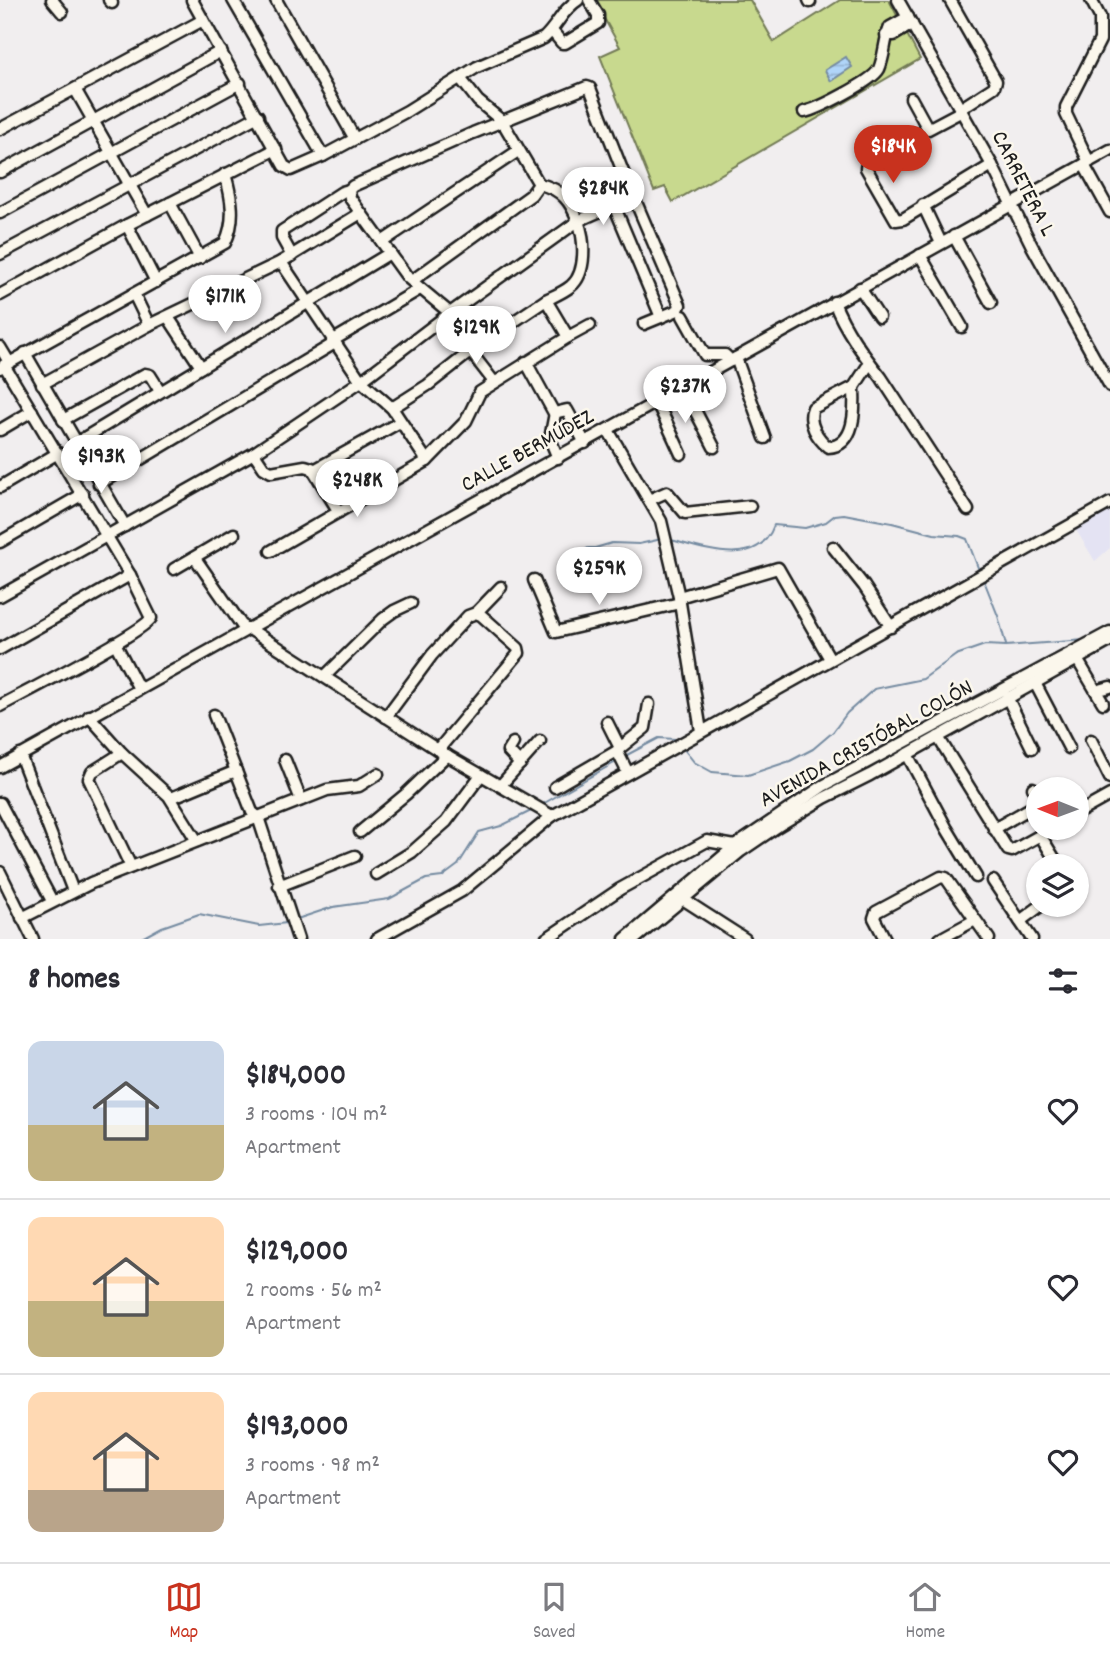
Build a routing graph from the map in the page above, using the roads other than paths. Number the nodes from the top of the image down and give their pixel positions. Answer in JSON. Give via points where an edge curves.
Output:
{"nodes":[{"id":1,"x":52,"y":0,"type":"edge"},
{"id":2,"x":192,"y":0,"type":"edge"},
{"id":3,"x":233,"y":0,"type":"edge"},
{"id":4,"x":276,"y":0,"type":"edge"},
{"id":5,"x":589,"y":0,"type":"edge"},
{"id":6,"x":898,"y":0,"type":"edge"},
{"id":7,"x":950,"y":0,"type":"edge"},
{"id":8,"x":1091,"y":0,"type":"edge"},
{"id":9,"x":571,"y":2,"type":"edge"},
{"id":10,"x":62,"y":12,"type":"dead end"},
{"id":11,"x":203,"y":20,"type":"junction"},
{"id":12,"x":910,"y":21,"type":"junction"},
{"id":13,"x":552,"y":31,"type":"junction"},
{"id":14,"x":221,"y":51,"type":"junction"},
{"id":15,"x":460,"y":78,"type":"junction"},
{"id":16,"x":240,"y":83,"type":"junction"},
{"id":17,"x":75,"y":89,"type":"junction"},
{"id":18,"x":911,"y":98,"type":"dead end"},
{"id":19,"x":961,"y":110,"type":"junction"},
{"id":20,"x":804,"y":111,"type":"dead end"},
{"id":21,"x":258,"y":116,"type":"junction"},
{"id":22,"x":502,"y":121,"type":"junction"},
{"id":23,"x":93,"y":122,"type":"junction"},
{"id":24,"x":0,"y":129,"type":"edge"},
{"id":25,"x":875,"y":138,"type":"dead end"},
{"id":26,"x":355,"y":139,"type":"junction"},
{"id":27,"x":276,"y":149,"type":"junction"},
{"id":28,"x":1110,"y":150,"type":"edge"},
{"id":29,"x":518,"y":151,"type":"junction"},
{"id":30,"x":111,"y":153,"type":"junction"},
{"id":31,"x":323,"y":156,"type":"junction"},
{"id":32,"x":1086,"y":163,"type":"junction"},
{"id":33,"x":992,"y":165,"type":"junction"},
{"id":34,"x":0,"y":172,"type":"edge"},
{"id":35,"x":622,"y":172,"type":"junction"},
{"id":36,"x":225,"y":174,"type":"junction"},
{"id":37,"x":130,"y":184,"type":"junction"},
{"id":38,"x":539,"y":184,"type":"junction"},
{"id":39,"x":349,"y":190,"type":"junction"},
{"id":40,"x":170,"y":203,"type":"junction"},
{"id":41,"x":1012,"y":204,"type":"junction"},
{"id":42,"x":614,"y":205,"type":"junction"},
{"id":43,"x":923,"y":205,"type":"junction"},
{"id":44,"x":1110,"y":212,"type":"edge"},
{"id":45,"x":0,"y":213,"type":"edge"},
{"id":46,"x":361,"y":213,"type":"junction"},
{"id":47,"x":147,"y":215,"type":"junction"},
{"id":48,"x":578,"y":221,"type":"junction"},
{"id":49,"x":127,"y":225,"type":"junction"},
{"id":50,"x":954,"y":236,"type":"junction"},
{"id":51,"x":382,"y":242,"type":"junction"},
{"id":52,"x":941,"y":243,"type":"junction"},
{"id":53,"x":390,"y":253,"type":"junction"},
{"id":54,"x":0,"y":254,"type":"edge"},
{"id":55,"x":920,"y":255,"type":"junction"},
{"id":56,"x":292,"y":256,"type":"junction"},
{"id":57,"x":200,"y":258,"type":"junction"},
{"id":58,"x":281,"y":262,"type":"junction"},
{"id":59,"x":413,"y":280,"type":"junction"},
{"id":60,"x":156,"y":282,"type":"junction"},
{"id":61,"x":860,"y":288,"type":"junction"},
{"id":62,"x":420,"y":289,"type":"junction"},
{"id":63,"x":0,"y":295,"type":"edge"},
{"id":64,"x":134,"y":295,"type":"junction"},
{"id":65,"x":546,"y":300,"type":"junction"},
{"id":66,"x":307,"y":302,"type":"junction"},
{"id":67,"x":834,"y":302,"type":"junction"},
{"id":68,"x":990,"y":303,"type":"dead end"},
{"id":69,"x":450,"y":313,"type":"junction"},
{"id":70,"x":683,"y":316,"type":"dead end"},
{"id":71,"x":168,"y":317,"type":"junction"},
{"id":72,"x":661,"y":317,"type":"junction"},
{"id":73,"x":879,"y":317,"type":"dead end"},
{"id":74,"x":644,"y":324,"type":"dead end"},
{"id":75,"x":149,"y":325,"type":"junction"},
{"id":76,"x":590,"y":326,"type":"dead end"},
{"id":77,"x":962,"y":327,"type":"dead end"},
{"id":78,"x":568,"y":337,"type":"junction"},
{"id":79,"x":334,"y":342,"type":"junction"},
{"id":80,"x":480,"y":344,"type":"junction"},
{"id":81,"x":0,"y":347,"type":"edge"},
{"id":82,"x":470,"y":351,"type":"junction"},
{"id":83,"x":25,"y":353,"type":"junction"},
{"id":84,"x":733,"y":359,"type":"junction"},
{"id":85,"x":526,"y":362,"type":"junction"},
{"id":86,"x":869,"y":364,"type":"junction"},
{"id":87,"x":5,"y":365,"type":"edge"},
{"id":88,"x":201,"y":367,"type":"junction"},
{"id":89,"x":361,"y":381,"type":"junction"},
{"id":90,"x":494,"y":382,"type":"junction"},
{"id":91,"x":42,"y":384,"type":"junction"},
{"id":92,"x":1110,"y":386,"type":"edge"},
{"id":93,"x":683,"y":387,"type":"junction"},
{"id":94,"x":854,"y":387,"type":"junction"},
{"id":95,"x":160,"y":391,"type":"junction"},
{"id":96,"x":657,"y":402,"type":"junction"},
{"id":97,"x":391,"y":408,"type":"junction"},
{"id":98,"x":32,"y":411,"type":"junction"},
{"id":99,"x":555,"y":413,"type":"junction"},
{"id":100,"x":63,"y":420,"type":"junction"},
{"id":101,"x":400,"y":422,"type":"junction"},
{"id":102,"x":0,"y":430,"type":"edge"},
{"id":103,"x":608,"y":430,"type":"junction"},
{"id":104,"x":765,"y":438,"type":"dead end"},
{"id":105,"x":76,"y":443,"type":"junction"},
{"id":106,"x":585,"y":443,"type":"junction"},
{"id":107,"x":714,"y":447,"type":"dead end"},
{"id":108,"x":58,"y":453,"type":"junction"},
{"id":109,"x":254,"y":453,"type":"junction"},
{"id":110,"x":681,"y":454,"type":"dead end"},
{"id":111,"x":558,"y":458,"type":"junction"},
{"id":112,"x":427,"y":461,"type":"junction"},
{"id":113,"x":314,"y":470,"type":"junction"},
{"id":114,"x":99,"y":484,"type":"junction"},
{"id":115,"x":0,"y":487,"type":"edge"},
{"id":116,"x":83,"y":494,"type":"junction"},
{"id":117,"x":1110,"y":503,"type":"edge"},
{"id":118,"x":651,"y":504,"type":"junction"},
{"id":119,"x":750,"y":506,"type":"dead end"},
{"id":120,"x":968,"y":510,"type":"dead end"},
{"id":121,"x":339,"y":512,"type":"junction"},
{"id":122,"x":125,"y":526,"type":"junction"},
{"id":123,"x":234,"y":534,"type":"dead end"},
{"id":124,"x":106,"y":536,"type":"junction"},
{"id":125,"x":0,"y":542,"type":"edge"},
{"id":126,"x":833,"y":547,"type":"dead end"},
{"id":127,"x":271,"y":551,"type":"dead end"},
{"id":128,"x":195,"y":558,"type":"junction"},
{"id":129,"x":174,"y":569,"type":"dead end"},
{"id":130,"x":130,"y":575,"type":"junction"},
{"id":131,"x":534,"y":580,"type":"dead end"},
{"id":132,"x":501,"y":587,"type":"dead end"},
{"id":133,"x":0,"y":596,"type":"edge"},
{"id":134,"x":679,"y":600,"type":"junction"},
{"id":135,"x":411,"y":603,"type":"dead end"},
{"id":136,"x":475,"y":612,"type":"junction"},
{"id":137,"x":891,"y":626,"type":"junction"},
{"id":138,"x":246,"y":629,"type":"junction"},
{"id":139,"x":1110,"y":632,"type":"edge"},
{"id":140,"x":1110,"y":641,"type":"edge"},
{"id":141,"x":114,"y":643,"type":"junction"},
{"id":142,"x":1093,"y":645,"type":"junction"},
{"id":143,"x":0,"y":649,"type":"edge"},
{"id":144,"x":830,"y":659,"type":"junction"},
{"id":145,"x":1077,"y":659,"type":"junction"},
{"id":146,"x":325,"y":676,"type":"junction"},
{"id":147,"x":1035,"y":682,"type":"junction"},
{"id":148,"x":1110,"y":687,"type":"edge"},
{"id":149,"x":139,"y":689,"type":"junction"},
{"id":150,"x":1096,"y":691,"type":"junction"},
{"id":151,"x":1007,"y":697,"type":"junction"},
{"id":152,"x":1103,"y":703,"type":"dead end"},
{"id":153,"x":649,"y":704,"type":"dead end"},
{"id":154,"x":0,"y":706,"type":"edge"},
{"id":155,"x":214,"y":715,"type":"dead end"},
{"id":156,"x":89,"y":716,"type":"junction"},
{"id":157,"x":386,"y":717,"type":"junction"},
{"id":158,"x":607,"y":722,"type":"dead end"},
{"id":159,"x":701,"y":732,"type":"junction"},
{"id":160,"x":938,"y":737,"type":"junction"},
{"id":161,"x":1091,"y":740,"type":"dead end"},
{"id":162,"x":540,"y":741,"type":"dead end"},
{"id":163,"x":513,"y":743,"type":"dead end"},
{"id":164,"x":1032,"y":748,"type":"dead end"},
{"id":165,"x":1069,"y":748,"type":"dead end"},
{"id":166,"x":618,"y":749,"type":"junction"},
{"id":167,"x":442,"y":752,"type":"junction"},
{"id":168,"x":122,"y":753,"type":"junction"},
{"id":169,"x":907,"y":754,"type":"junction"},
{"id":170,"x":20,"y":755,"type":"junction"},
{"id":171,"x":285,"y":760,"type":"dead end"},
{"id":172,"x":520,"y":764,"type":"junction"},
{"id":173,"x":0,"y":767,"type":"edge"},
{"id":174,"x":236,"y":771,"type":"junction"},
{"id":175,"x":628,"y":773,"type":"junction"},
{"id":176,"x":379,"y":774,"type":"dead end"},
{"id":177,"x":481,"y":775,"type":"junction"},
{"id":178,"x":1110,"y":778,"type":"edge"},
{"id":179,"x":500,"y":785,"type":"junction"},
{"id":180,"x":555,"y":788,"type":"dead end"},
{"id":181,"x":1110,"y":795,"type":"edge"},
{"id":182,"x":171,"y":798,"type":"junction"},
{"id":183,"x":301,"y":800,"type":"junction"},
{"id":184,"x":0,"y":803,"type":"edge"},
{"id":185,"x":1026,"y":804,"type":"edge"},
{"id":186,"x":1089,"y":807,"type":"edge"},
{"id":187,"x":552,"y":816,"type":"junction"},
{"id":188,"x":258,"y":817,"type":"junction"},
{"id":189,"x":994,"y":829,"type":"junction"},
{"id":190,"x":360,"y":832,"type":"dead end"},
{"id":191,"x":1031,"y":840,"type":"edge"},
{"id":192,"x":197,"y":841,"type":"junction"},
{"id":193,"x":735,"y":846,"type":"junction"},
{"id":194,"x":355,"y":856,"type":"dead end"},
{"id":195,"x":131,"y":867,"type":"junction"},
{"id":196,"x":0,"y":872,"type":"edge"},
{"id":197,"x":376,"y":874,"type":"dead end"},
{"id":198,"x":976,"y":877,"type":"dead end"},
{"id":199,"x":993,"y":881,"type":"dead end"},
{"id":200,"x":279,"y":886,"type":"junction"},
{"id":201,"x":73,"y":891,"type":"junction"},
{"id":202,"x":679,"y":897,"type":"junction"},
{"id":203,"x":51,"y":901,"type":"junction"},
{"id":204,"x":1026,"y":917,"type":"edge"},
{"id":205,"x":22,"y":918,"type":"junction"},
{"id":206,"x":975,"y":920,"type":"junction"},
{"id":207,"x":1020,"y":921,"type":"junction"},
{"id":208,"x":638,"y":938,"type":"edge"},
{"id":209,"x":33,"y":939,"type":"edge"},
{"id":210,"x":298,"y":939,"type":"edge"},
{"id":211,"x":377,"y":939,"type":"edge"},
{"id":212,"x":546,"y":939,"type":"edge"},
{"id":213,"x":625,"y":939,"type":"edge"},
{"id":214,"x":745,"y":939,"type":"edge"},
{"id":215,"x":885,"y":939,"type":"edge"},
{"id":216,"x":940,"y":939,"type":"edge"},
{"id":217,"x":989,"y":939,"type":"edge"},
{"id":218,"x":1032,"y":939,"type":"edge"}],
"edges":[{"from":1,"to":10,"type":"street"},
{"from":2,"to":11,"type":"street"},
{"from":3,"to":31,"type":"street"},
{"from":4,"to":26,"type":"street"},
{"from":5,"to":13,"type":"street","via":[[598,23],[565,43]]},
{"from":6,"to":12,"type":"street","name":"CARRETERA L"},
{"from":7,"to":19,"type":"street","via":[[996,82]]},
{"from":8,"to":32,"type":"street","via":[[1100,17],[1100,40],[1066,107]]},
{"from":9,"to":13,"type":"street"},
{"from":11,"to":14,"type":"street"},
{"from":11,"to":17,"type":"street"},
{"from":12,"to":19,"type":"street","name":"CARRETERA L"},
{"from":12,"to":20,"type":"street","via":[[890,27],[877,72],[818,109]]},
{"from":13,"to":15,"type":"street"},
{"from":14,"to":16,"type":"street"},
{"from":14,"to":23,"type":"street"},
{"from":15,"to":22,"type":"street"},
{"from":15,"to":26,"type":"street"},
{"from":16,"to":21,"type":"street"},
{"from":16,"to":30,"type":"street"},
{"from":17,"to":23,"type":"street"},
{"from":17,"to":24,"type":"street"},
{"from":18,"to":19,"type":"street","via":[[928,129]]},
{"from":19,"to":33,"type":"street","name":"CARRETERA L"},
{"from":21,"to":27,"type":"street"},
{"from":21,"to":37,"type":"street"},
{"from":22,"to":29,"type":"street"},
{"from":22,"to":35,"type":"street","via":[[589,87]]},
{"from":22,"to":39,"type":"street"},
{"from":23,"to":30,"type":"street"},
{"from":23,"to":34,"type":"street"},
{"from":25,"to":43,"type":"street","via":[[866,168],[893,217],[902,219]]},
{"from":26,"to":31,"type":"street"},
{"from":27,"to":31,"type":"street","via":[[291,170]]},
{"from":27,"to":36,"type":"street"},
{"from":28,"to":32,"type":"street","name":"CALLE BERMÚDEZ"},
{"from":29,"to":38,"type":"street"},
{"from":29,"to":51,"type":"street"},
{"from":30,"to":37,"type":"street"},
{"from":30,"to":45,"type":"street"},
{"from":32,"to":41,"type":"street","name":"CALLE BERMÚDEZ"},
{"from":32,"to":44,"type":"street"},
{"from":33,"to":41,"type":"street","name":"CARRETERA L"},
{"from":33,"to":43,"type":"street"},
{"from":35,"to":42,"type":"street","via":[[605,181]]},
{"from":35,"to":72,"type":"street","via":[[680,306]]},
{"from":36,"to":40,"type":"street"},
{"from":36,"to":57,"type":"street","via":[[233,208],[229,234],[225,243]]},
{"from":37,"to":47,"type":"street"},
{"from":37,"to":54,"type":"street"},
{"from":38,"to":48,"type":"street","via":[[568,199]]},
{"from":38,"to":59,"type":"street","via":[[531,195]]},
{"from":39,"to":46,"type":"street"},
{"from":39,"to":56,"type":"street","via":[[282,232]]},
{"from":40,"to":47,"type":"street"},
{"from":40,"to":57,"type":"street"},
{"from":41,"to":50,"type":"street","name":"CALLE BERMÚDEZ"},
{"from":41,"to":92,"type":"street","name":"CARRETERA L"},
{"from":42,"to":48,"type":"street"},
{"from":42,"to":72,"type":"street"},
{"from":43,"to":52,"type":"street"},
{"from":46,"to":51,"type":"street"},
{"from":46,"to":56,"type":"street"},
{"from":47,"to":49,"type":"street"},
{"from":48,"to":65,"type":"street","via":[[583,239],[577,279]]},
{"from":48,"to":69,"type":"street"},
{"from":49,"to":60,"type":"street"},
{"from":49,"to":63,"type":"street"},
{"from":50,"to":52,"type":"street","name":"CALLE BERMÚDEZ"},
{"from":50,"to":68,"type":"street"},
{"from":51,"to":53,"type":"street"},
{"from":52,"to":55,"type":"street","name":"CALLE BERMÚDEZ"},
{"from":53,"to":59,"type":"street"},
{"from":53,"to":66,"type":"street"},
{"from":55,"to":61,"type":"street","name":"CALLE BERMÚDEZ"},
{"from":55,"to":77,"type":"street"},
{"from":56,"to":58,"type":"street"},
{"from":57,"to":60,"type":"street"},
{"from":58,"to":66,"type":"street"},
{"from":58,"to":71,"type":"street"},
{"from":59,"to":62,"type":"street"},
{"from":60,"to":64,"type":"street"},
{"from":61,"to":67,"type":"street","name":"CALLE BERMÚDEZ"},
{"from":61,"to":73,"type":"street"},
{"from":62,"to":69,"type":"street"},
{"from":62,"to":79,"type":"street"},
{"from":64,"to":75,"type":"street"},
{"from":64,"to":83,"type":"street"},
{"from":65,"to":78,"type":"street"},
{"from":65,"to":80,"type":"street"},
{"from":66,"to":79,"type":"street"},
{"from":66,"to":88,"type":"street"},
{"from":67,"to":84,"type":"street","name":"CALLE BERMÚDEZ"},
{"from":67,"to":86,"type":"street"},
{"from":69,"to":80,"type":"street"},
{"from":69,"to":89,"type":"street"},
{"from":70,"to":84,"type":"street","via":[[705,355]]},
{"from":71,"to":75,"type":"street"},
{"from":71,"to":88,"type":"street"},
{"from":72,"to":74,"type":"street"},
{"from":75,"to":91,"type":"street"},
{"from":76,"to":78,"type":"street"},
{"from":78,"to":85,"type":"street"},
{"from":79,"to":89,"type":"street"},
{"from":79,"to":114,"type":"street"},
{"from":80,"to":82,"type":"street"},
{"from":81,"to":87,"type":"street"},
{"from":82,"to":90,"type":"street"},
{"from":82,"to":97,"type":"street"},
{"from":83,"to":87,"type":"street"},
{"from":83,"to":91,"type":"street"},
{"from":84,"to":93,"type":"street","name":"CALLE BERMÚDEZ"},
{"from":84,"to":104,"type":"street"},
{"from":85,"to":90,"type":"street"},
{"from":85,"to":99,"type":"street"},
{"from":86,"to":94,"type":"street"},
{"from":86,"to":120,"type":"street"},
{"from":87,"to":98,"type":"street"},
{"from":88,"to":95,"type":"street"},
{"from":89,"to":97,"type":"street"},
{"from":89,"to":109,"type":"street"},
{"from":90,"to":112,"type":"street","via":[[480,392],[466,421]]},
{"from":91,"to":100,"type":"street"},
{"from":93,"to":96,"type":"street","name":"CALLE BERMÚDEZ"},
{"from":93,"to":107,"type":"street"},
{"from":94,"to":94,"type":"street","via":[[811,411],[815,431],[828,447],[846,440]]},
{"from":95,"to":100,"type":"street","via":[[145,374]]},
{"from":95,"to":105,"type":"street"},
{"from":96,"to":103,"type":"street","name":"CALLE BERMÚDEZ"},
{"from":96,"to":110,"type":"street"},
{"from":97,"to":101,"type":"street"},
{"from":98,"to":102,"type":"street"},
{"from":98,"to":108,"type":"street"},
{"from":99,"to":106,"type":"street","via":[[567,410]]},
{"from":99,"to":111,"type":"street","via":[[550,439]]},
{"from":100,"to":105,"type":"street"},
{"from":101,"to":112,"type":"street"},
{"from":101,"to":113,"type":"street"},
{"from":103,"to":106,"type":"street","name":"CALLE BERMÚDEZ"},
{"from":103,"to":118,"type":"street"},
{"from":105,"to":114,"type":"street"},
{"from":106,"to":111,"type":"street","name":"CALLE BERMÚDEZ"},
{"from":108,"to":115,"type":"street"},
{"from":108,"to":116,"type":"street"},
{"from":109,"to":113,"type":"street","via":[[271,472],[305,466]]},
{"from":109,"to":122,"type":"street"},
{"from":111,"to":138,"type":"street","name":"CALLE BERMÚDEZ"},
{"from":112,"to":121,"type":"street"},
{"from":113,"to":121,"type":"street"},
{"from":114,"to":122,"type":"street"},
{"from":116,"to":124,"type":"street"},
{"from":116,"to":125,"type":"street"},
{"from":117,"to":137,"type":"street"},
{"from":118,"to":119,"type":"street","via":[[659,503],[661,494],[669,492],[685,513]]},
{"from":118,"to":134,"type":"street","via":[[665,534]]},
{"from":121,"to":127,"type":"street"},
{"from":122,"to":124,"type":"street"},
{"from":123,"to":128,"type":"street"},
{"from":124,"to":130,"type":"street"},
{"from":124,"to":133,"type":"street"},
{"from":126,"to":137,"type":"street"},
{"from":128,"to":129,"type":"street"},
{"from":128,"to":138,"type":"street"},
{"from":130,"to":141,"type":"street","via":[[150,618]]},
{"from":130,"to":143,"type":"street"},
{"from":131,"to":134,"type":"street","via":[[556,632]]},
{"from":132,"to":136,"type":"street"},
{"from":134,"to":144,"type":"street","via":[[778,568]]},
{"from":134,"to":159,"type":"street"},
{"from":135,"to":146,"type":"street","via":[[383,619]]},
{"from":136,"to":157,"type":"street","via":[[432,655]]},
{"from":136,"to":167,"type":"street","via":[[519,653]]},
{"from":137,"to":144,"type":"street"},
{"from":138,"to":146,"type":"street"},
{"from":138,"to":149,"type":"street","name":"CALLE BERMÚDEZ"},
{"from":139,"to":142,"type":"street","name":"AVENIDA CRISTÓBAL COLÓN"},
{"from":140,"to":142,"type":"street","name":"AVENIDA CRISTÓBAL COLÓN"},
{"from":141,"to":149,"type":"street"},
{"from":141,"to":154,"type":"street"},
{"from":142,"to":145,"type":"street","name":"AVENIDA CRISTÓBAL COLÓN"},
{"from":142,"to":193,"type":"street","name":"AVENIDA CRISTÓBAL COLÓN","via":[[824,786]]},
{"from":144,"to":159,"type":"street"},
{"from":145,"to":147,"type":"street","name":"AVENIDA CRISTÓBAL COLÓN"},
{"from":145,"to":150,"type":"street"},
{"from":146,"to":157,"type":"street"},
{"from":147,"to":151,"type":"street","name":"AVENIDA CRISTÓBAL COLÓN"},
{"from":147,"to":165,"type":"street"},
{"from":148,"to":150,"type":"street"},
{"from":149,"to":156,"type":"street","name":"CALLE BERMÚDEZ"},
{"from":150,"to":152,"type":"street"},
{"from":151,"to":160,"type":"street","name":"AVENIDA CRISTÓBAL COLÓN"},
{"from":151,"to":164,"type":"street"},
{"from":153,"to":166,"type":"street","via":[[645,729]]},
{"from":155,"to":174,"type":"street"},
{"from":156,"to":168,"type":"street"},
{"from":156,"to":170,"type":"street","name":"CALLE BERMÚDEZ"},
{"from":157,"to":167,"type":"street"},
{"from":158,"to":166,"type":"street"},
{"from":159,"to":175,"type":"street"},
{"from":160,"to":169,"type":"street","name":"AVENIDA CRISTÓBAL COLÓN"},
{"from":160,"to":189,"type":"street"},
{"from":161,"to":178,"type":"street"},
{"from":162,"to":172,"type":"street"},
{"from":163,"to":172,"type":"street","via":[[508,750]]},
{"from":166,"to":175,"type":"street"},
{"from":166,"to":180,"type":"street"},
{"from":167,"to":177,"type":"street"},
{"from":167,"to":190,"type":"street","via":[[406,794]]},
{"from":168,"to":182,"type":"street"},
{"from":168,"to":195,"type":"street","via":[[92,772],[89,779]]},
{"from":169,"to":198,"type":"street"},
{"from":169,"to":202,"type":"street","name":"AVENIDA CRISTÓBAL COLÓN","via":[[778,826]]},
{"from":170,"to":173,"type":"street","name":"CALLE BERMÚDEZ"},
{"from":170,"to":201,"type":"street"},
{"from":171,"to":183,"type":"street"},
{"from":172,"to":179,"type":"street"},
{"from":174,"to":182,"type":"street"},
{"from":174,"to":188,"type":"street","via":[[251,812]]},
{"from":175,"to":187,"type":"street"},
{"from":176,"to":183,"type":"street","via":[[359,786],[335,787]]},
{"from":177,"to":179,"type":"street"},
{"from":177,"to":197,"type":"street","via":[[446,822],[412,852]]},
{"from":179,"to":187,"type":"street"},
{"from":181,"to":186,"type":"street"},
{"from":182,"to":192,"type":"street"},
{"from":183,"to":188,"type":"street"},
{"from":184,"to":203,"type":"street"},
{"from":185,"to":189,"type":"street"},
{"from":187,"to":211,"type":"street","via":[[462,891]]},
{"from":188,"to":192,"type":"street"},
{"from":188,"to":200,"type":"street"},
{"from":189,"to":191,"type":"street","via":[[1012,851]]},
{"from":192,"to":195,"type":"street"},
{"from":193,"to":202,"type":"street","name":"AVENIDA CRISTÓBAL COLÓN"},
{"from":193,"to":212,"type":"street","via":[[707,841],[620,889]]},
{"from":194,"to":200,"type":"street"},
{"from":195,"to":201,"type":"street"},
{"from":196,"to":205,"type":"street"},
{"from":199,"to":207,"type":"street"},
{"from":200,"to":210,"type":"street"},
{"from":201,"to":203,"type":"street"},
{"from":202,"to":208,"type":"street","name":"AVENIDA CRISTÓBAL COLÓN"},
{"from":202,"to":213,"type":"street","name":"AVENIDA CRISTÓBAL COLÓN"},
{"from":202,"to":214,"type":"street"},
{"from":203,"to":205,"type":"street"},
{"from":204,"to":207,"type":"street"},
{"from":205,"to":209,"type":"street"},
{"from":206,"to":215,"type":"street","via":[[941,877],[876,912],[874,918]]},
{"from":206,"to":216,"type":"street"},
{"from":206,"to":217,"type":"street"},
{"from":207,"to":218,"type":"street"}]}
